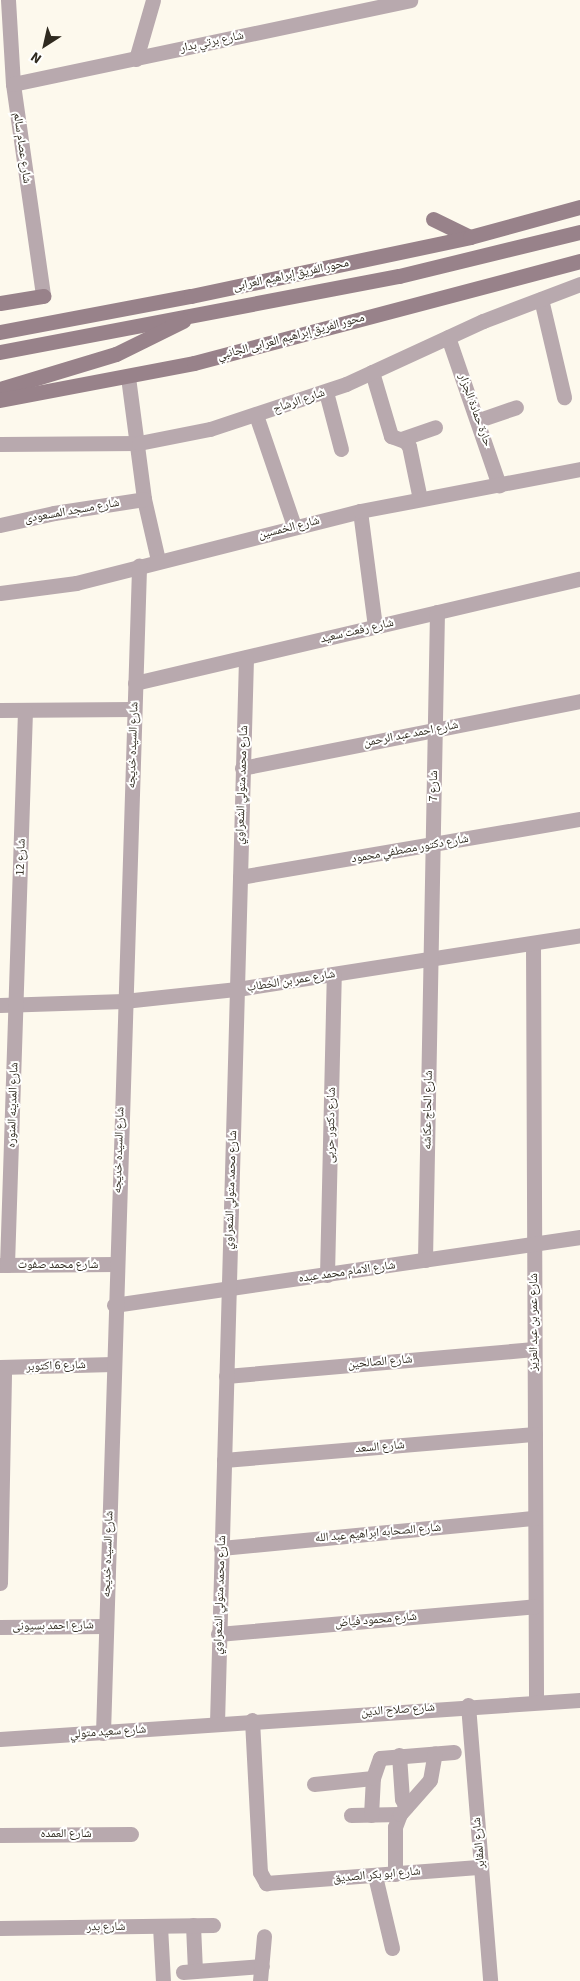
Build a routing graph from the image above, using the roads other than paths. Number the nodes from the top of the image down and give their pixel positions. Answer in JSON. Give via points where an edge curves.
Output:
{"nodes":[{"id":1,"x":8,"y":0,"type":"edge"},
{"id":2,"x":153,"y":0,"type":"edge"},
{"id":3,"x":410,"y":0,"type":"edge"},
{"id":4,"x":394,"y":2,"type":"edge"},
{"id":5,"x":136,"y":58,"type":"junction"},
{"id":6,"x":13,"y":84,"type":"junction"},
{"id":7,"x":580,"y":207,"type":"edge"},
{"id":8,"x":433,"y":219,"type":"dead end"},
{"id":9,"x":580,"y":232,"type":"edge"},
{"id":10,"x":470,"y":237,"type":"junction"},
{"id":11,"x":580,"y":261,"type":"edge"},
{"id":12,"x":580,"y":284,"type":"edge"},
{"id":13,"x":43,"y":296,"type":"joint"},
{"id":14,"x":542,"y":299,"type":"junction"},
{"id":15,"x":0,"y":303,"type":"edge"},
{"id":16,"x":190,"y":316,"type":"junction"},
{"id":17,"x":0,"y":332,"type":"edge"},
{"id":18,"x":448,"y":336,"type":"junction"},
{"id":19,"x":0,"y":352,"type":"edge"},
{"id":20,"x":372,"y":372,"type":"junction"},
{"id":21,"x":128,"y":377,"type":"junction"},
{"id":22,"x":0,"y":388,"type":"edge"},
{"id":23,"x":326,"y":392,"type":"junction"},
{"id":24,"x":564,"y":397,"type":"dead end"},
{"id":25,"x":0,"y":400,"type":"edge"},
{"id":26,"x":516,"y":406,"type":"dead end"},
{"id":27,"x":256,"y":415,"type":"junction"},
{"id":28,"x":479,"y":420,"type":"junction"},
{"id":29,"x":435,"y":427,"type":"dead end"},
{"id":30,"x":402,"y":439,"type":"junction"},
{"id":31,"x":139,"y":443,"type":"junction"},
{"id":32,"x":0,"y":444,"type":"edge"},
{"id":33,"x":341,"y":450,"type":"dead end"},
{"id":34,"x":580,"y":469,"type":"edge"},
{"id":35,"x":499,"y":485,"type":"junction"},
{"id":36,"x":144,"y":499,"type":"junction"},
{"id":37,"x":420,"y":500,"type":"junction"},
{"id":38,"x":360,"y":511,"type":"junction"},
{"id":39,"x":0,"y":525,"type":"edge"},
{"id":40,"x":294,"y":526,"type":"junction"},
{"id":41,"x":158,"y":560,"type":"junction"},
{"id":42,"x":139,"y":566,"type":"junction"},
{"id":43,"x":580,"y":579,"type":"edge"},
{"id":44,"x":0,"y":593,"type":"edge"},
{"id":45,"x":437,"y":612,"type":"junction"},
{"id":46,"x":375,"y":627,"type":"junction"},
{"id":47,"x":246,"y":657,"type":"junction"},
{"id":48,"x":134,"y":683,"type":"junction"},
{"id":49,"x":580,"y":701,"type":"edge"},
{"id":50,"x":134,"y":709,"type":"junction"},
{"id":51,"x":0,"y":710,"type":"edge"},
{"id":52,"x":25,"y":710,"type":"junction"},
{"id":53,"x":434,"y":730,"type":"junction"},
{"id":54,"x":242,"y":768,"type":"junction"},
{"id":55,"x":580,"y":819,"type":"edge"},
{"id":56,"x":434,"y":845,"type":"junction"},
{"id":57,"x":240,"y":877,"type":"junction"},
{"id":58,"x":580,"y":935,"type":"edge"},
{"id":59,"x":533,"y":943,"type":"junction"},
{"id":60,"x":431,"y":959,"type":"junction"},
{"id":61,"x":334,"y":974,"type":"junction"},
{"id":62,"x":237,"y":989,"type":"junction"},
{"id":63,"x":124,"y":1002,"type":"junction"},
{"id":64,"x":17,"y":1004,"type":"junction"},
{"id":65,"x":0,"y":1005,"type":"edge"},
{"id":66,"x":580,"y":1237,"type":"edge"},
{"id":67,"x":534,"y":1243,"type":"junction"},
{"id":68,"x":425,"y":1260,"type":"junction"},
{"id":69,"x":116,"y":1264,"type":"junction"},
{"id":70,"x":4,"y":1265,"type":"edge"},
{"id":71,"x":327,"y":1275,"type":"junction"},
{"id":72,"x":228,"y":1288,"type":"junction"},
{"id":73,"x":114,"y":1305,"type":"junction"},
{"id":74,"x":534,"y":1349,"type":"junction"},
{"id":75,"x":113,"y":1364,"type":"junction"},
{"id":76,"x":2,"y":1367,"type":"edge"},
{"id":77,"x":226,"y":1376,"type":"junction"},
{"id":78,"x":535,"y":1434,"type":"junction"},
{"id":79,"x":224,"y":1460,"type":"junction"},
{"id":80,"x":535,"y":1518,"type":"junction"},
{"id":81,"x":221,"y":1548,"type":"junction"},
{"id":82,"x":0,"y":1583,"type":"edge"},
{"id":83,"x":535,"y":1606,"type":"junction"},
{"id":84,"x":106,"y":1626,"type":"junction"},
{"id":85,"x":0,"y":1627,"type":"edge"},
{"id":86,"x":218,"y":1634,"type":"junction"},
{"id":87,"x":580,"y":1700,"type":"edge"},
{"id":88,"x":536,"y":1702,"type":"junction"},
{"id":89,"x":468,"y":1705,"type":"junction"},
{"id":90,"x":252,"y":1720,"type":"junction"},
{"id":91,"x":217,"y":1723,"type":"junction"},
{"id":92,"x":103,"y":1733,"type":"junction"},
{"id":93,"x":0,"y":1739,"type":"edge"},
{"id":94,"x":454,"y":1752,"type":"dead end"},
{"id":95,"x":435,"y":1753,"type":"junction"},
{"id":96,"x":399,"y":1755,"type":"junction"},
{"id":97,"x":373,"y":1778,"type":"junction"},
{"id":98,"x":314,"y":1784,"type":"dead end"},
{"id":99,"x":403,"y":1811,"type":"junction"},
{"id":100,"x":351,"y":1815,"type":"dead end"},
{"id":101,"x":371,"y":1815,"type":"junction"},
{"id":102,"x":131,"y":1834,"type":"dead end"},
{"id":103,"x":0,"y":1835,"type":"edge"},
{"id":104,"x":481,"y":1867,"type":"junction"},
{"id":105,"x":395,"y":1874,"type":"junction"},
{"id":106,"x":375,"y":1876,"type":"junction"},
{"id":107,"x":193,"y":1925,"type":"junction"},
{"id":108,"x":213,"y":1925,"type":"dead end"},
{"id":109,"x":160,"y":1926,"type":"junction"},
{"id":110,"x":0,"y":1928,"type":"edge"},
{"id":111,"x":264,"y":1936,"type":"dead end"},
{"id":112,"x":392,"y":1948,"type":"dead end"},
{"id":113,"x":262,"y":1966,"type":"junction"},
{"id":114,"x":162,"y":1981,"type":"edge"},
{"id":115,"x":260,"y":1981,"type":"edge"},
{"id":116,"x":490,"y":1981,"type":"edge"}],
"edges":[{"from":1,"to":6,"type":"street","name":"شارع عصام سالم"},
{"from":2,"to":5,"type":"street"},
{"from":3,"to":4,"type":"street","name":"شارع برتي بدار"},
{"from":4,"to":5,"type":"street","name":"شارع برتي بدار"},
{"from":5,"to":6,"type":"street","name":"شارع برتي بدار"},
{"from":6,"to":13,"type":"street","name":"شارع عصام سالم"},
{"from":7,"to":10,"type":"main road","name":"محور الفريق إبراهيم العرابى"},
{"from":8,"to":10,"type":"main road"},
{"from":9,"to":16,"type":"main road","name":"محور الفريق إبراهيم العرابى","via":[[399,276]]},
{"from":10,"to":17,"type":"main road","name":"محور الفريق إبراهيم العرابى","via":[[191,296]]},
{"from":11,"to":21,"type":"main road","name":"محور الفريق إبراهيم العرابى الجانبي","via":[[202,361]]},
{"from":12,"to":14,"type":"street","name":"شارع الرشاح"},
{"from":13,"to":15,"type":"main road"},
{"from":14,"to":18,"type":"street","name":"شارع الرشاح"},
{"from":14,"to":24,"type":"street"},
{"from":16,"to":19,"type":"main road","name":"محور الفريق إبراهيم العرابى"},
{"from":16,"to":22,"type":"main road","via":[[154,338],[116,354]]},
{"from":18,"to":20,"type":"street","name":"شارع الرشاح"},
{"from":18,"to":28,"type":"street","name":"حارة حمادة الجزار"},
{"from":20,"to":23,"type":"street","name":"شارع الرشاح"},
{"from":20,"to":30,"type":"street","via":[[391,436]]},
{"from":21,"to":25,"type":"main road","name":"محور الفريق إبراهيم العرابى الجانبي"},
{"from":21,"to":31,"type":"street"},
{"from":23,"to":27,"type":"street","name":"شارع الرشاح"},
{"from":23,"to":33,"type":"street"},
{"from":26,"to":28,"type":"street"},
{"from":27,"to":31,"type":"street","name":"شارع الرشاح","via":[[210,429]]},
{"from":27,"to":40,"type":"street"},
{"from":28,"to":35,"type":"street","name":"حارة حمادة الجزار"},
{"from":29,"to":30,"type":"street"},
{"from":30,"to":37,"type":"street","via":[[409,446]]},
{"from":31,"to":32,"type":"street","name":"شارع الرشاح"},
{"from":31,"to":36,"type":"street"},
{"from":34,"to":35,"type":"street","name":"شارع الخمسين"},
{"from":35,"to":37,"type":"street","name":"شارع الخمسين"},
{"from":36,"to":39,"type":"street","name":"شارع مسجد المسعودى"},
{"from":36,"to":41,"type":"street"},
{"from":37,"to":38,"type":"street","name":"شارع الخمسين"},
{"from":38,"to":40,"type":"street","name":"شارع الخمسين"},
{"from":38,"to":46,"type":"street"},
{"from":40,"to":41,"type":"street","name":"شارع الخمسين"},
{"from":41,"to":42,"type":"street","name":"شارع الخمسين"},
{"from":42,"to":44,"type":"street","name":"شارع الخمسين","via":[[76,584]]},
{"from":42,"to":48,"type":"street","name":"شارع السيده خديجه"},
{"from":43,"to":45,"type":"street","name":"شارع رفعت سعيد"},
{"from":45,"to":46,"type":"street","name":"شارع رفعت سعيد"},
{"from":45,"to":53,"type":"street","name":"شارع 7"},
{"from":46,"to":47,"type":"street","name":"شارع رفعت سعيد"},
{"from":47,"to":48,"type":"street","name":"شارع رفعت سعيد"},
{"from":47,"to":54,"type":"street","name":"شارع محمد متولي الشعراوي"},
{"from":48,"to":50,"type":"street","name":"شارع السيده خديجه"},
{"from":49,"to":53,"type":"street","name":"شارع احمد عبد الرحمن"},
{"from":50,"to":52,"type":"street"},
{"from":50,"to":63,"type":"street","name":"شارع السيده خديجه"},
{"from":51,"to":52,"type":"street"},
{"from":52,"to":64,"type":"street","name":"شارع 12"},
{"from":53,"to":54,"type":"street","name":"شارع احمد عبد الرحمن"},
{"from":53,"to":56,"type":"street","name":"شارع 7"},
{"from":54,"to":57,"type":"street","name":"شارع محمد متولي الشعراوي"},
{"from":55,"to":56,"type":"street","name":"شارع دكتور مصطفي محمود"},
{"from":56,"to":57,"type":"street","name":"شارع دكتور مصطفي محمود"},
{"from":56,"to":60,"type":"street","name":"شارع 7"},
{"from":57,"to":62,"type":"street","name":"شارع محمد متولي الشعراوي"},
{"from":58,"to":59,"type":"street","name":"شارع عمر بن الخطاب"},
{"from":59,"to":60,"type":"street","name":"شارع عمر بن الخطاب"},
{"from":59,"to":67,"type":"street","name":"شارع عمر بن عبد العزيز"},
{"from":60,"to":61,"type":"street","name":"شارع عمر بن الخطاب"},
{"from":60,"to":68,"type":"street","name":"شارع الحاج عكاشه"},
{"from":61,"to":62,"type":"street","name":"شارع عمر بن الخطاب"},
{"from":61,"to":71,"type":"street","name":"شارع دكتور حربى"},
{"from":62,"to":63,"type":"street","name":"شارع عمر بن الخطاب"},
{"from":62,"to":72,"type":"street","name":"شارع محمد متولي الشعراوي"},
{"from":63,"to":64,"type":"street","name":"شارع عمر بن الخطاب"},
{"from":63,"to":69,"type":"street","name":"شارع السيده خديجه"},
{"from":64,"to":65,"type":"street","name":"شارع عمر بن الخطاب"},
{"from":64,"to":70,"type":"street","name":"شارع المدينه المنوره"},
{"from":66,"to":67,"type":"street","name":"شارع الامام محمد عبده"},
{"from":67,"to":68,"type":"street","name":"شارع الامام محمد عبده"},
{"from":67,"to":74,"type":"street","name":"شارع عمر بن عبد العزيز"},
{"from":68,"to":71,"type":"street","name":"شارع الامام محمد عبده"},
{"from":69,"to":70,"type":"street","name":"شارع محمد صفوت"},
{"from":69,"to":73,"type":"street","name":"شارع السيده خديجه"},
{"from":71,"to":72,"type":"street","name":"شارع الامام محمد عبده"},
{"from":72,"to":73,"type":"street","name":"شارع الامام محمد عبده"},
{"from":72,"to":77,"type":"street","name":"شارع محمد متولي الشعراوي"},
{"from":73,"to":75,"type":"street","name":"شارع السيده خديجه"},
{"from":74,"to":77,"type":"street","name":"شارع الصالحين"},
{"from":74,"to":78,"type":"street","name":"شارع عمر بن عبد العزيز"},
{"from":75,"to":76,"type":"street","name":"شارع 6 اكتوبر"},
{"from":75,"to":84,"type":"street","name":"شارع السيده خديجه"},
{"from":76,"to":82,"type":"street"},
{"from":77,"to":79,"type":"street","name":"شارع محمد متولي الشعراوي"},
{"from":78,"to":79,"type":"street","name":"شارع السعد"},
{"from":78,"to":80,"type":"street","name":"شارع عمر بن عبد العزيز"},
{"from":79,"to":81,"type":"street","name":"شارع محمد متولي الشعراوي"},
{"from":80,"to":81,"type":"street","name":"شارع الصحابه ابراهيم عبد الله"},
{"from":80,"to":83,"type":"street","name":"شارع عمر بن عبد العزيز"},
{"from":81,"to":86,"type":"street","name":"شارع محمد متولي الشعراوي"},
{"from":83,"to":86,"type":"street","name":"شارع محمود فياض"},
{"from":83,"to":88,"type":"street","name":"شارع عمر بن عبد العزيز"},
{"from":84,"to":85,"type":"street","name":"شارع احمد بسيونى"},
{"from":84,"to":92,"type":"street","name":"شارع السيده خديجه"},
{"from":86,"to":91,"type":"street","name":"شارع محمد متولي الشعراوي"},
{"from":87,"to":88,"type":"street","name":"شارع صلاح الدين"},
{"from":88,"to":89,"type":"street","name":"شارع صلاح الدين"},
{"from":89,"to":90,"type":"street","name":"شارع صلاح الدين"},
{"from":89,"to":104,"type":"street","name":"شارع المقابر"},
{"from":90,"to":91,"type":"street","name":"شارع صلاح الدين"},
{"from":90,"to":106,"type":"street","name":"شارع ابو بكر الصديق","via":[[260,1872],[266,1883]]},
{"from":91,"to":92,"type":"street","name":"شارع سعيد متولي"},
{"from":92,"to":93,"type":"street","name":"شارع سعيد متولي"},
{"from":94,"to":95,"type":"street"},
{"from":95,"to":96,"type":"street"},
{"from":95,"to":99,"type":"street","via":[[430,1780]]},
{"from":96,"to":97,"type":"street","via":[[380,1758]]},
{"from":96,"to":99,"type":"street"},
{"from":97,"to":98,"type":"street"},
{"from":97,"to":101,"type":"street"},
{"from":99,"to":101,"type":"street"},
{"from":99,"to":105,"type":"street","via":[[395,1827]]},
{"from":100,"to":101,"type":"street"},
{"from":102,"to":103,"type":"street","name":"شارع العمده"},
{"from":104,"to":105,"type":"street","name":"شارع ابو بكر الصديق"},
{"from":104,"to":116,"type":"street","name":"شارع المقابر"},
{"from":105,"to":106,"type":"street","name":"شارع ابو بكر الصديق"},
{"from":106,"to":112,"type":"street"},
{"from":107,"to":108,"type":"street","name":"شارع بدر"},
{"from":107,"to":109,"type":"street","name":"شارع بدر"},
{"from":107,"to":113,"type":"street","via":[[189,1971]]},
{"from":109,"to":110,"type":"street","name":"شارع بدر"},
{"from":109,"to":114,"type":"street"},
{"from":111,"to":113,"type":"street"},
{"from":113,"to":115,"type":"street"}]}
